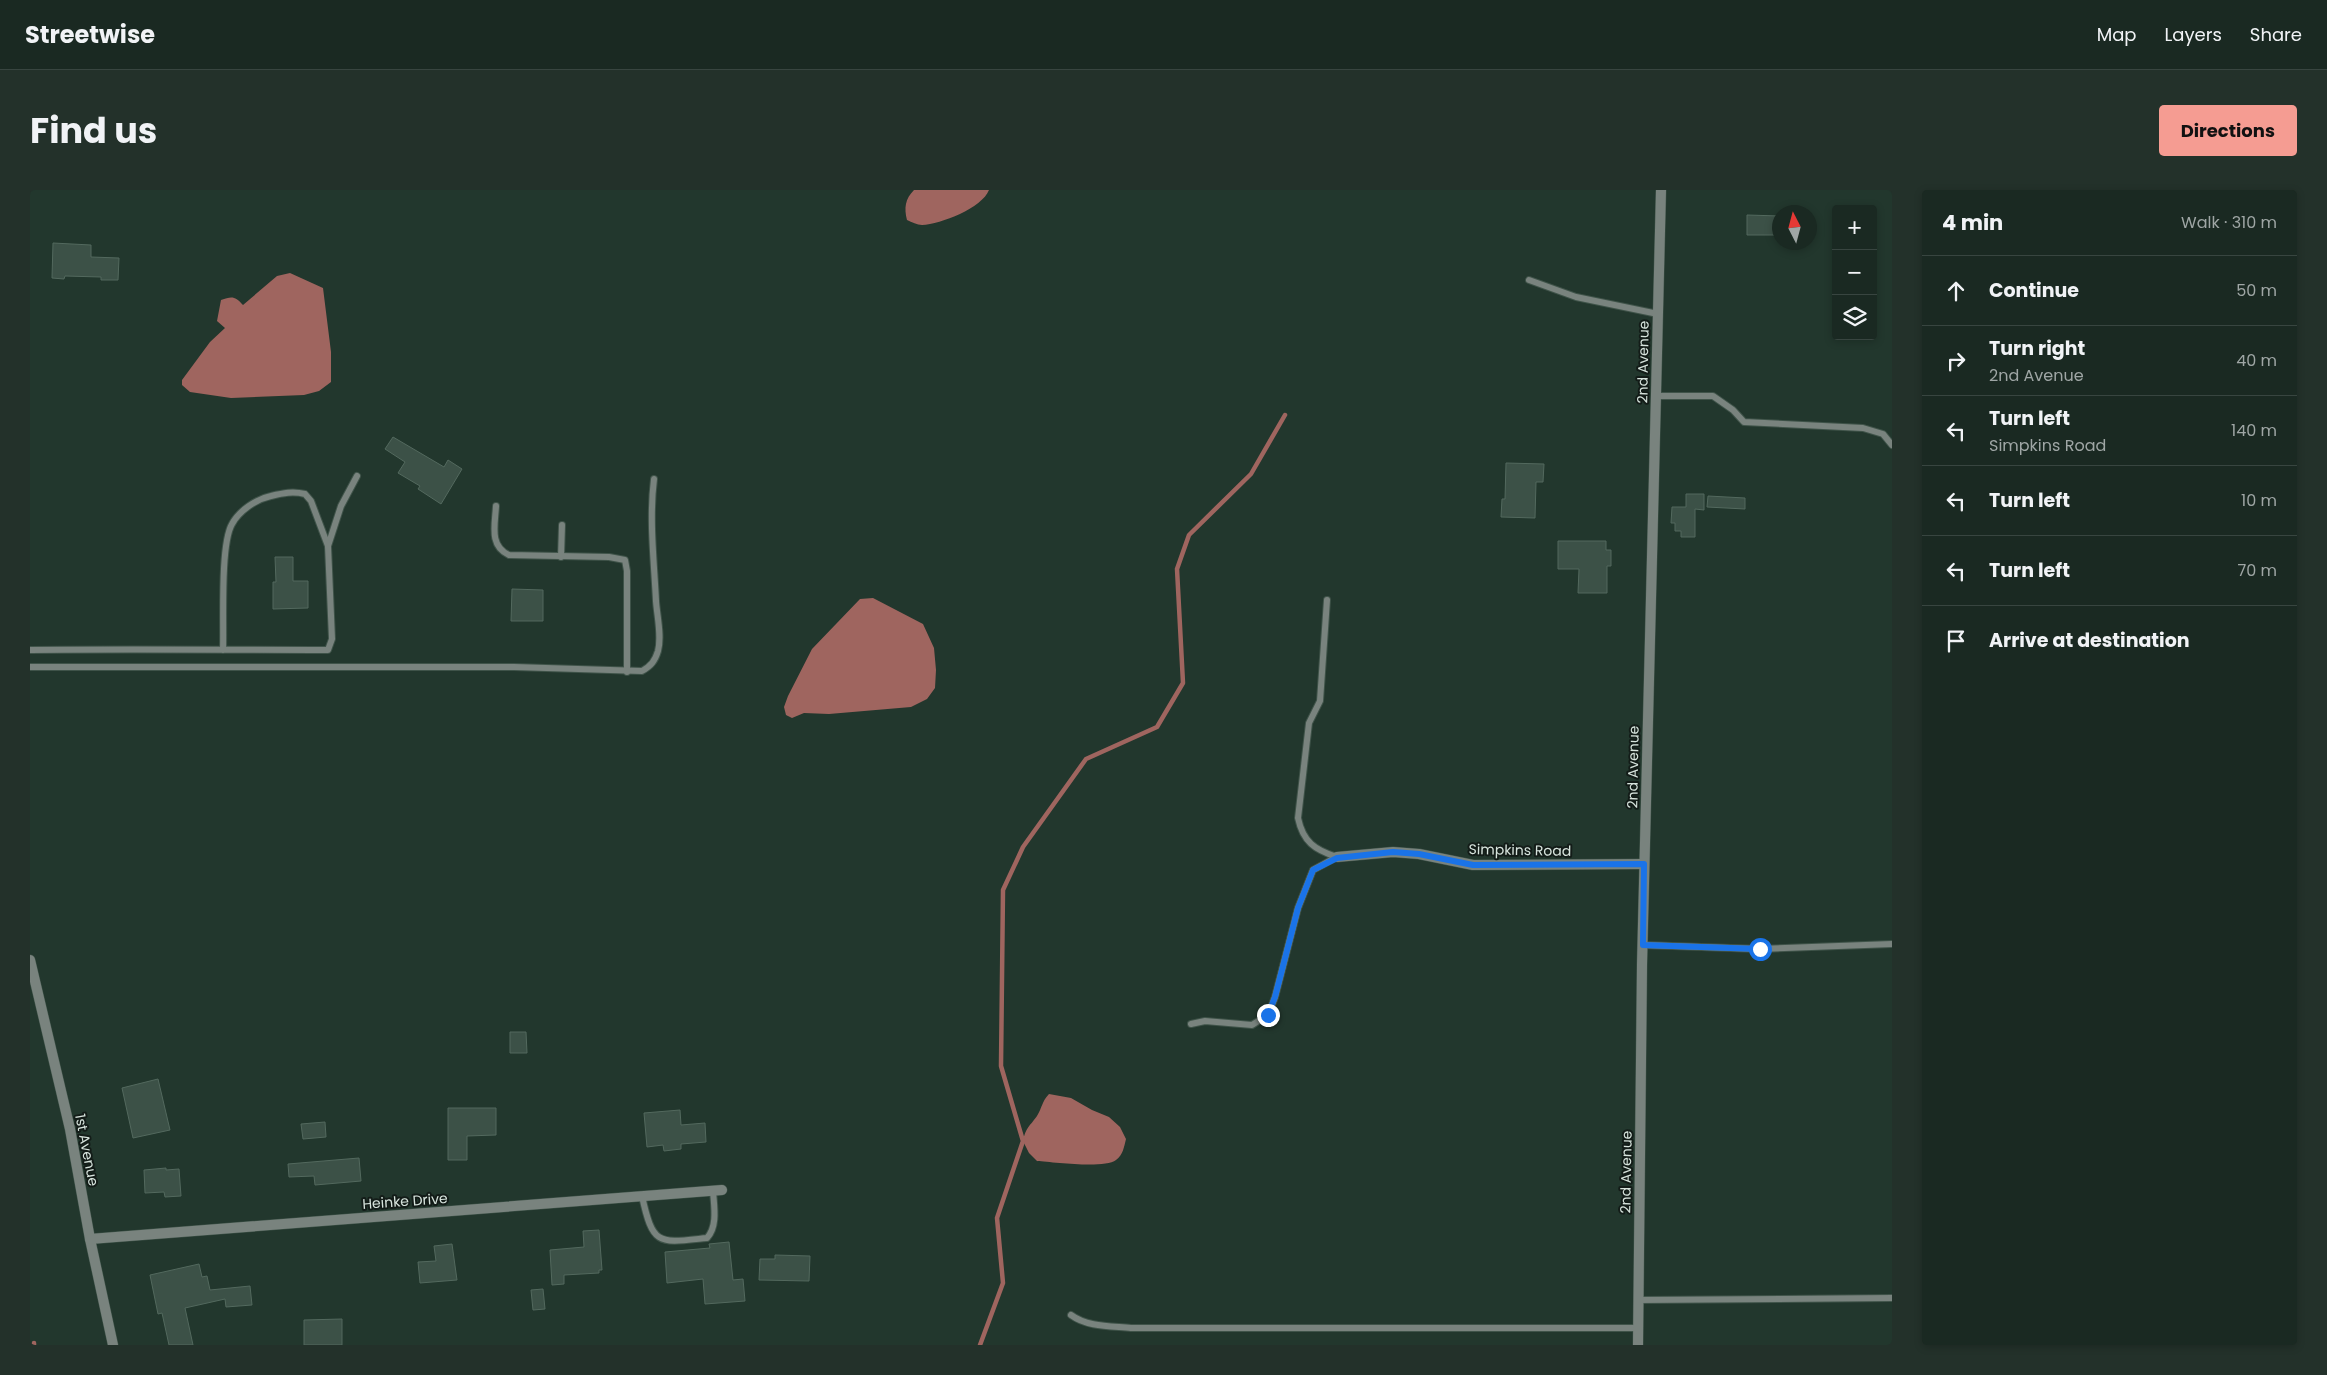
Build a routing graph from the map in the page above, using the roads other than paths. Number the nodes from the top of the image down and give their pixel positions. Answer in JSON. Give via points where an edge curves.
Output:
{"nodes":[{"id":1,"x":1661,"y":190,"type":"edge"},
{"id":2,"x":1529,"y":280,"type":"dead end"},
{"id":3,"x":1658,"y":314,"type":"junction"},
{"id":4,"x":1656,"y":396,"type":"junction"},
{"id":5,"x":1892,"y":444,"type":"edge"},
{"id":6,"x":357,"y":476,"type":"dead end"},
{"id":7,"x":654,"y":479,"type":"dead end"},
{"id":8,"x":496,"y":506,"type":"dead end"},
{"id":9,"x":562,"y":525,"type":"dead end"},
{"id":10,"x":328,"y":546,"type":"junction"},
{"id":11,"x":561,"y":557,"type":"junction"},
{"id":12,"x":1326,"y":600,"type":"dead end"},
{"id":13,"x":30,"y":650,"type":"edge"},
{"id":14,"x":223,"y":650,"type":"junction"},
{"id":15,"x":30,"y":666,"type":"edge"},
{"id":16,"x":627,"y":672,"type":"junction"},
{"id":17,"x":1337,"y":858,"type":"junction"},
{"id":18,"x":1644,"y":864,"type":"junction"},
{"id":19,"x":1892,"y":944,"type":"edge"},
{"id":20,"x":1643,"y":945,"type":"junction"},
{"id":21,"x":30,"y":960,"type":"edge"},
{"id":22,"x":1191,"y":1024,"type":"dead end"},
{"id":23,"x":717,"y":1190,"type":"joint"},
{"id":24,"x":642,"y":1196,"type":"junction"},
{"id":25,"x":90,"y":1239,"type":"junction"},
{"id":26,"x":1892,"y":1298,"type":"edge"},
{"id":27,"x":1638,"y":1300,"type":"junction"},
{"id":28,"x":1070,"y":1315,"type":"dead end"},
{"id":29,"x":1638,"y":1328,"type":"junction"},
{"id":30,"x":113,"y":1345,"type":"edge"},
{"id":31,"x":1638,"y":1345,"type":"edge"}],
"edges":[{"from":1,"to":3,"type":"street","name":"2nd Avenue"},
{"from":2,"to":3,"type":"lane","via":[[1576,297]]},
{"from":3,"to":4,"type":"street","name":"2nd Avenue"},
{"from":4,"to":5,"type":"lane","via":[[1713,396],[1744,422],[1863,428],[1883,434]]},
{"from":4,"to":18,"type":"street","name":"2nd Avenue"},
{"from":6,"to":10,"type":"lane","via":[[341,506]]},
{"from":7,"to":16,"type":"lane","via":[[651,511],[658,650],[650,667]]},
{"from":8,"to":11,"type":"lane","via":[[494,535],[500,551],[509,556]]},
{"from":9,"to":11,"type":"lane"},
{"from":10,"to":14,"type":"lane","via":[[332,639],[328,650]]},
{"from":10,"to":14,"type":"lane","via":[[311,501],[305,494],[284,493],[263,498],[245,509],[232,522],[228,533]]},
{"from":11,"to":16,"type":"lane","via":[[625,560]]},
{"from":12,"to":17,"type":"lane","via":[[1320,701],[1309,723],[1298,818],[1302,834],[1312,846]]},
{"from":13,"to":14,"type":"lane"},
{"from":15,"to":16,"type":"lane","via":[[514,667]]},
{"from":17,"to":18,"type":"street","name":"Simpkins Road","via":[[1393,852],[1473,865]]},
{"from":17,"to":22,"type":"lane","via":[[1313,870],[1298,908],[1268,1015],[1252,1025],[1205,1021]]},
{"from":18,"to":20,"type":"street","name":"2nd Avenue"},
{"from":19,"to":20,"type":"lane","via":[[1760,949]]},
{"from":20,"to":27,"type":"street","name":"2nd Avenue"},
{"from":21,"to":25,"type":"street","name":"1st Avenue","via":[[70,1129]]},
{"from":23,"to":24,"type":"street","name":"Heinke Drive"},
{"from":23,"to":24,"type":"lane","via":[[711,1234],[707,1238],[671,1242],[662,1241],[656,1235],[646,1217]]},
{"from":24,"to":25,"type":"street","name":"Heinke Drive"},
{"from":25,"to":30,"type":"street","name":"1st Avenue"},
{"from":26,"to":27,"type":"lane"},
{"from":27,"to":29,"type":"street","name":"2nd Avenue"},
{"from":28,"to":29,"type":"lane","via":[[1087,1323],[1131,1328]]},
{"from":29,"to":31,"type":"street","name":"2nd Avenue"}]}
